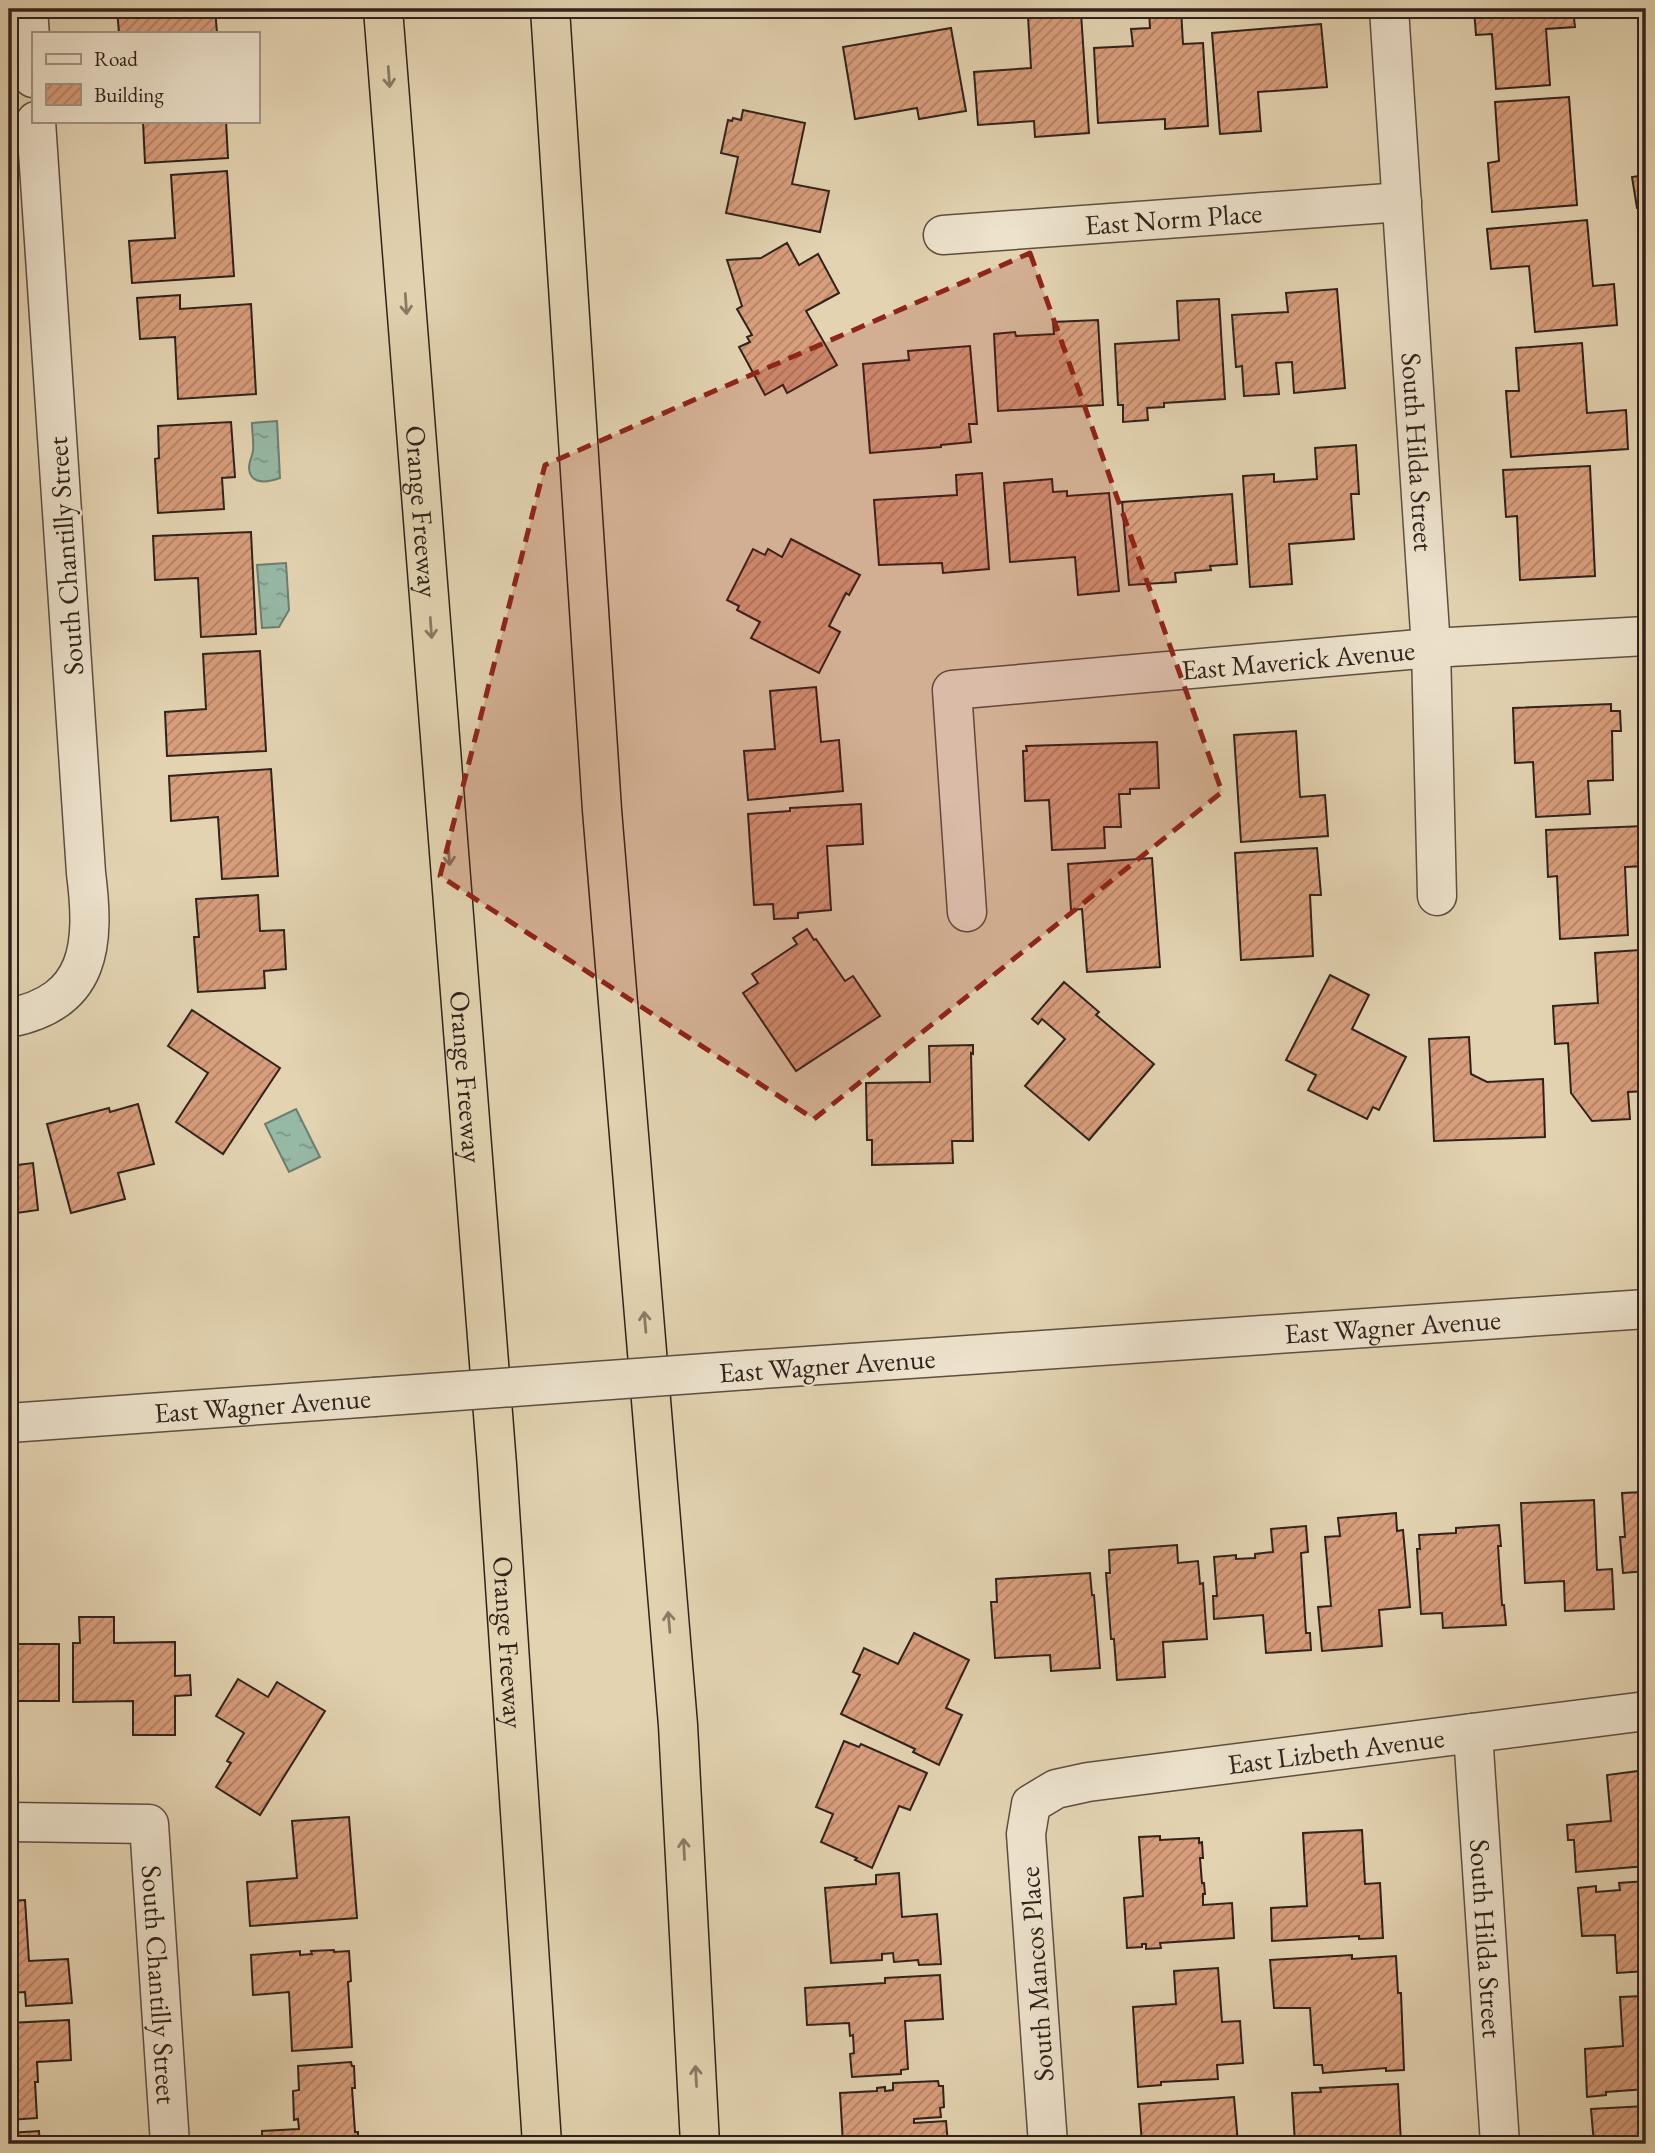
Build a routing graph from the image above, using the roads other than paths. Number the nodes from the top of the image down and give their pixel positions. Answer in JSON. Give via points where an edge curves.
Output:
{"nodes":[{"id":1,"x":28,"y":9,"type":"edge"},
{"id":2,"x":383,"y":9,"type":"edge"},
{"id":3,"x":550,"y":9,"type":"edge"},
{"id":4,"x":1389,"y":9,"type":"edge"},
{"id":5,"x":32,"y":64,"type":"edge"},
{"id":6,"x":36,"y":122,"type":"edge"},
{"id":7,"x":1402,"y":202,"type":"junction"},
{"id":8,"x":943,"y":235,"type":"dead end"},
{"id":9,"x":1646,"y":636,"type":"edge"},
{"id":10,"x":1431,"y":648,"type":"junction"},
{"id":11,"x":1437,"y":897,"type":"dead end"},
{"id":12,"x":967,"y":912,"type":"dead end"},
{"id":13,"x":9,"y":1018,"type":"edge"},
{"id":14,"x":1646,"y":1309,"type":"edge"},
{"id":15,"x":9,"y":1423,"type":"edge"},
{"id":16,"x":1646,"y":1711,"type":"edge"},
{"id":17,"x":1473,"y":1733,"type":"junction"},
{"id":18,"x":1031,"y":1804,"type":"joint"},
{"id":19,"x":9,"y":1822,"type":"edge"},
{"id":20,"x":170,"y":2144,"type":"edge"},
{"id":21,"x":542,"y":2144,"type":"edge"},
{"id":22,"x":699,"y":2144,"type":"edge"},
{"id":23,"x":1048,"y":2144,"type":"edge"},
{"id":24,"x":1500,"y":2144,"type":"edge"}],
"edges":[{"from":1,"to":5,"type":"street"},
{"from":2,"to":21,"type":"highway","name":"Orange Freeway","one_way":true,"via":[[498,1479]]},
{"from":22,"to":3,"type":"highway","one_way":true,"via":[[678,1725],[602,810]]},
{"from":4,"to":7,"type":"street","name":"South Hilda Street"},
{"from":6,"to":13,"type":"street","name":"South Chantilly Street","via":[[91,922],[85,958],[71,986],[46,1006]]},
{"from":7,"to":8,"type":"street","name":"East Norm Place"},
{"from":7,"to":10,"type":"street","name":"South Hilda Street"},
{"from":9,"to":10,"type":"street","name":"East Maverick Avenue"},
{"from":10,"to":11,"type":"street","name":"South Hilda Street"},
{"from":10,"to":12,"type":"street","name":"East Maverick Avenue","via":[[952,690]]},
{"from":14,"to":15,"type":"street","name":"East Wagner Avenue","bridge":true},
{"from":16,"to":17,"type":"street","name":"East Lizbeth Avenue"},
{"from":17,"to":18,"type":"street","name":"East Lizbeth Avenue","via":[[1088,1783],[1056,1789]]},
{"from":17,"to":24,"type":"street","name":"South Hilda Street"},
{"from":18,"to":23,"type":"street","name":"South Mancos Place","via":[[1026,1834]]},
{"from":19,"to":20,"type":"street","name":"South Chantilly Street","via":[[149,1825]]}]}
